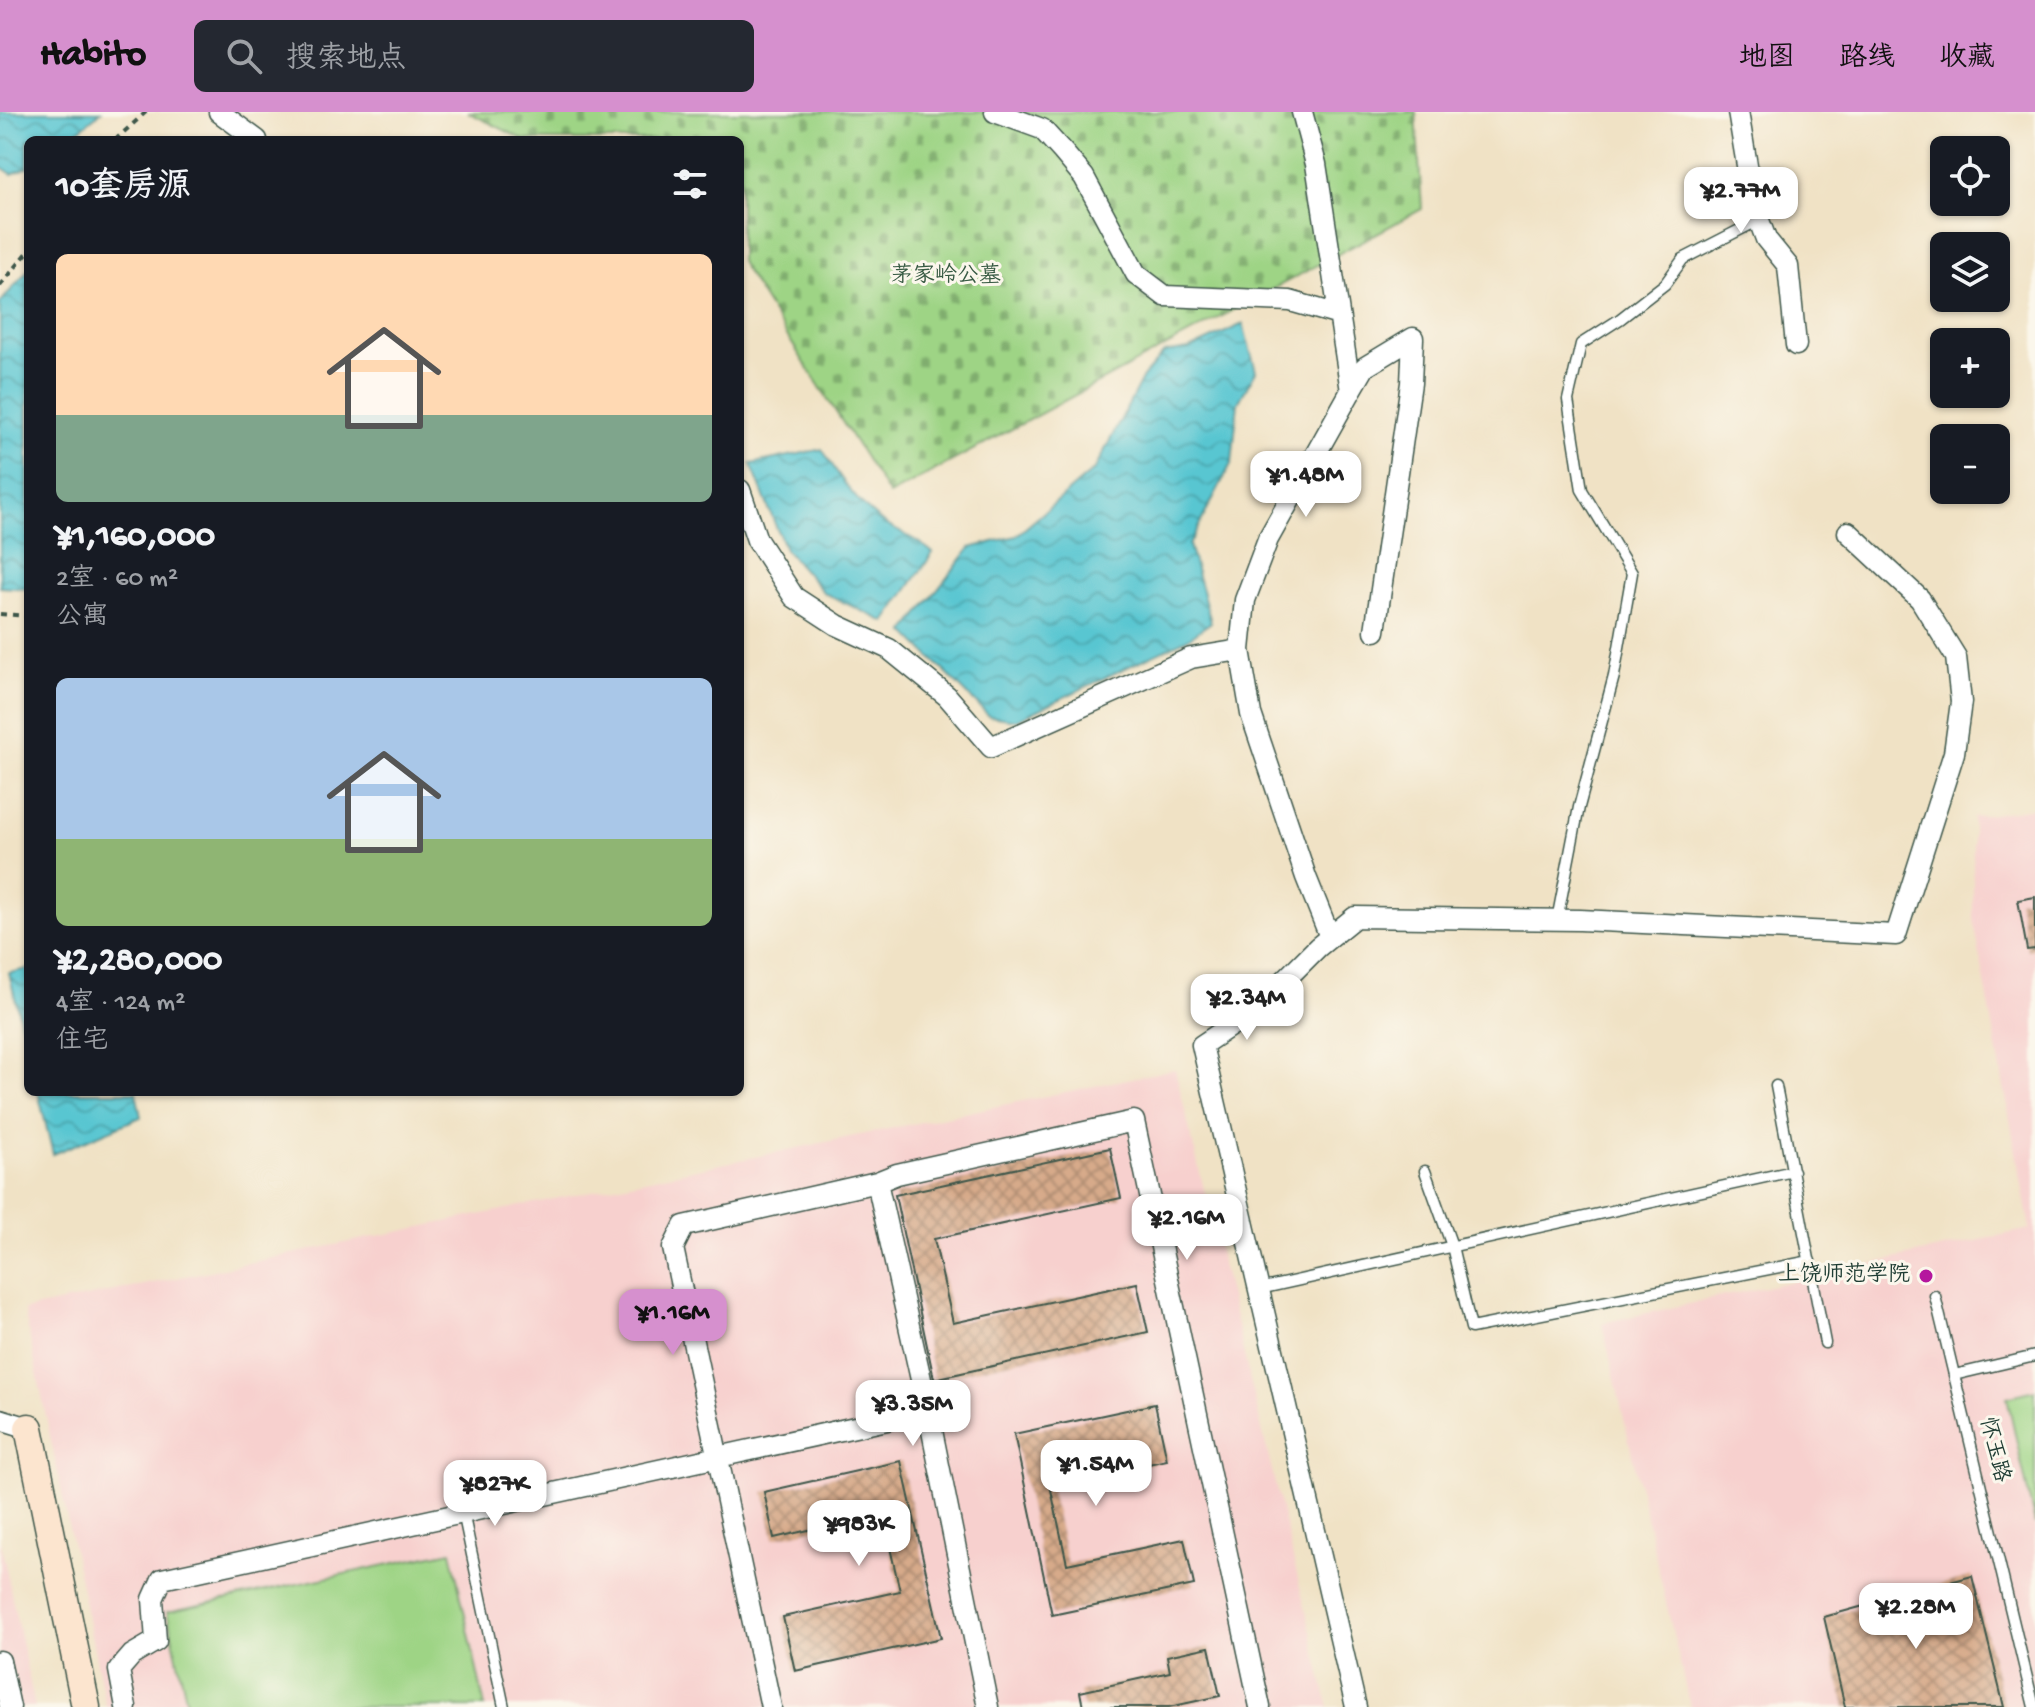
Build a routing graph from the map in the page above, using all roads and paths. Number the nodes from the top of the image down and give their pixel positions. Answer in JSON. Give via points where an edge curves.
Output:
{"nodes":[{"id":1,"x":146,"y":112,"type":"edge"},
{"id":2,"x":219,"y":112,"type":"edge"},
{"id":3,"x":995,"y":112,"type":"edge"},
{"id":4,"x":1302,"y":112,"type":"edge"},
{"id":5,"x":1738,"y":112,"type":"edge"},
{"id":6,"x":119,"y":136,"type":"edge"},
{"id":7,"x":252,"y":136,"type":"edge"},
{"id":8,"x":1759,"y":220,"type":"junction"},
{"id":9,"x":24,"y":257,"type":"edge"},
{"id":10,"x":0,"y":286,"type":"edge"},
{"id":11,"x":1339,"y":315,"type":"junction"},
{"id":12,"x":1796,"y":345,"type":"dead end"},
{"id":13,"x":1351,"y":391,"type":"junction"},
{"id":14,"x":744,"y":502,"type":"edge"},
{"id":15,"x":1848,"y":532,"type":"dead end"},
{"id":16,"x":0,"y":614,"type":"edge"},
{"id":17,"x":24,"y":616,"type":"edge"},
{"id":18,"x":1375,"y":631,"type":"dead end"},
{"id":19,"x":1240,"y":650,"type":"junction"},
{"id":20,"x":1557,"y":920,"type":"junction"},
{"id":21,"x":1330,"y":937,"type":"junction"},
{"id":22,"x":1776,"y":1086,"type":"dead end"},
{"id":23,"x":1425,"y":1171,"type":"dead end"},
{"id":24,"x":1793,"y":1171,"type":"junction"},
{"id":25,"x":877,"y":1182,"type":"junction"},
{"id":26,"x":1452,"y":1246,"type":"junction"},
{"id":27,"x":1810,"y":1261,"type":"junction"},
{"id":28,"x":1259,"y":1289,"type":"junction"},
{"id":29,"x":1935,"y":1296,"type":"dead end"},
{"id":30,"x":1825,"y":1343,"type":"dead end"},
{"id":31,"x":2035,"y":1356,"type":"edge"},
{"id":32,"x":1954,"y":1375,"type":"junction"},
{"id":33,"x":928,"y":1411,"type":"junction"},
{"id":34,"x":0,"y":1419,"type":"edge"},
{"id":35,"x":29,"y":1428,"type":"joint"},
{"id":36,"x":716,"y":1457,"type":"junction"},
{"id":37,"x":463,"y":1512,"type":"junction"},
{"id":38,"x":0,"y":1661,"type":"edge"},
{"id":39,"x":2029,"y":1661,"type":"edge"},
{"id":40,"x":10,"y":1707,"type":"edge"},
{"id":41,"x":86,"y":1707,"type":"edge"},
{"id":42,"x":126,"y":1707,"type":"edge"},
{"id":43,"x":504,"y":1707,"type":"edge"},
{"id":44,"x":771,"y":1707,"type":"edge"},
{"id":45,"x":988,"y":1707,"type":"edge"},
{"id":46,"x":1260,"y":1707,"type":"edge"},
{"id":47,"x":1356,"y":1707,"type":"edge"},
{"id":48,"x":2034,"y":1707,"type":"edge"}],
"edges":[{"from":1,"to":6,"type":"path"},
{"from":2,"to":7,"type":"street"},
{"from":3,"to":11,"type":"street","via":[[1042,129],[1084,177],[1136,274],[1165,296],[1290,301]]},
{"from":4,"to":11,"type":"street","via":[[1316,164]]},
{"from":5,"to":8,"type":"street"},
{"from":8,"to":12,"type":"street","via":[[1766,239],[1788,266]]},
{"from":8,"to":20,"type":"lane","via":[[1683,259],[1665,284],[1581,344],[1568,400],[1582,490],[1632,573],[1614,676],[1579,807]]},
{"from":9,"to":10,"type":"path"},
{"from":11,"to":13,"type":"street"},
{"from":13,"to":18,"type":"street","via":[[1365,367],[1413,338]]},
{"from":13,"to":19,"type":"street","via":[[1268,539],[1245,600]]},
{"from":14,"to":19,"type":"street","via":[[757,540],[794,597],[889,649],[947,696],[991,747],[1191,658]]},
{"from":15,"to":20,"type":"street","via":[[1920,599],[1956,657],[1961,702],[1954,753],[1896,935]]},
{"from":16,"to":17,"type":"path"},
{"from":19,"to":21,"type":"street","via":[[1251,714]]},
{"from":20,"to":21,"type":"street","via":[[1355,917]]},
{"from":21,"to":28,"type":"street","via":[[1256,1009],[1202,1045]]},
{"from":22,"to":24,"type":"lane"},
{"from":23,"to":26,"type":"lane"},
{"from":24,"to":26,"type":"lane"},
{"from":24,"to":27,"type":"lane"},
{"from":25,"to":33,"type":"street"},
{"from":25,"to":36,"type":"street","via":[[684,1226],[673,1248]]},
{"from":25,"to":46,"type":"street","via":[[1134,1121]]},
{"from":26,"to":27,"type":"lane","via":[[1471,1328]]},
{"from":26,"to":28,"type":"lane"},
{"from":27,"to":30,"type":"lane"},
{"from":28,"to":47,"type":"street"},
{"from":29,"to":32,"type":"lane","name":"怀玉路"},
{"from":31,"to":32,"type":"lane"},
{"from":32,"to":39,"type":"lane","name":"怀玉路"},
{"from":33,"to":36,"type":"street"},
{"from":33,"to":45,"type":"street"},
{"from":34,"to":35,"type":"street"},
{"from":35,"to":41,"type":"street"},
{"from":36,"to":37,"type":"street"},
{"from":36,"to":44,"type":"street"},
{"from":37,"to":42,"type":"street","via":[[162,1579],[153,1599],[156,1641],[119,1670]]},
{"from":37,"to":43,"type":"lane"},
{"from":38,"to":40,"type":"street"},
{"from":39,"to":48,"type":"lane","name":"怀玉路"}]}
